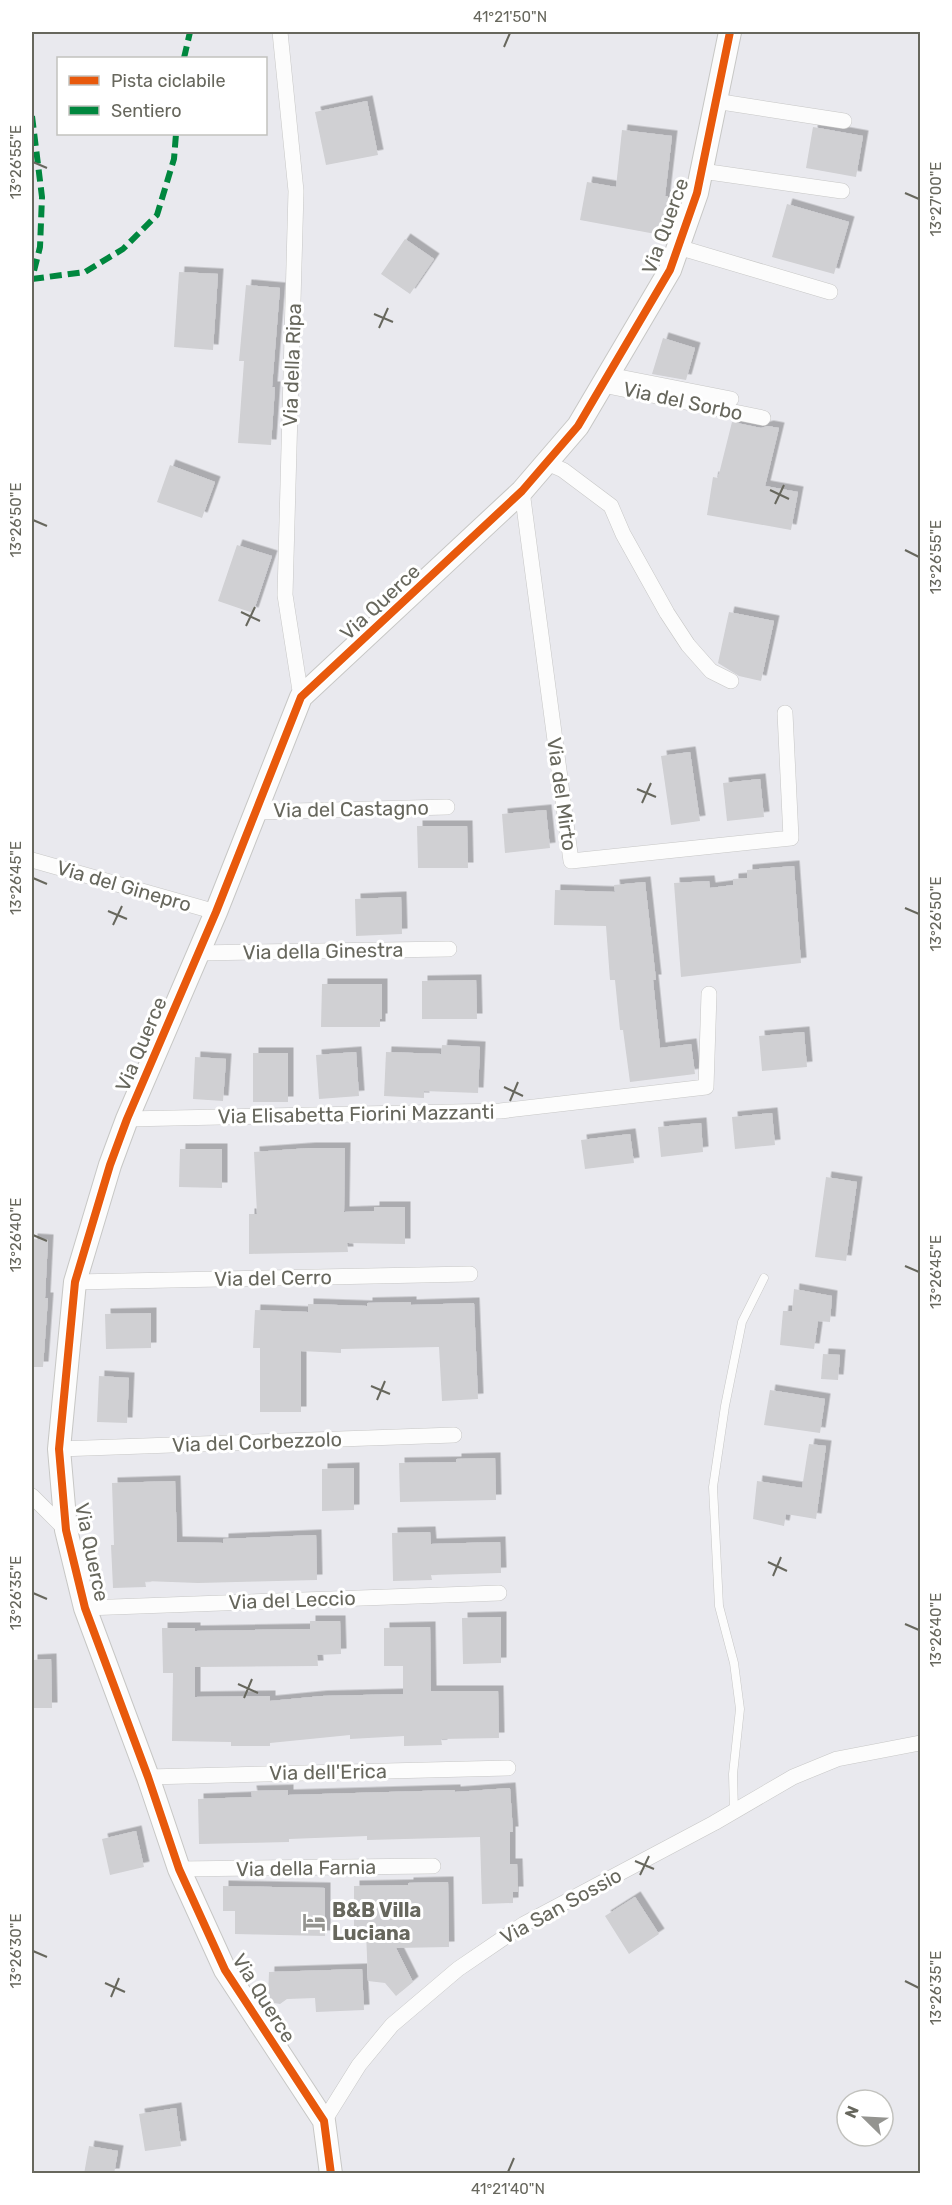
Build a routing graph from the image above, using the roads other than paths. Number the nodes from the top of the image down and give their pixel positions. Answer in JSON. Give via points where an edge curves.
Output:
{"nodes":[{"id":1,"x":280,"y":32,"type":"edge"},
{"id":2,"x":730,"y":32,"type":"edge"},
{"id":3,"x":715,"y":101,"type":"junction"},
{"id":4,"x":844,"y":121,"type":"dead end"},
{"id":5,"x":702,"y":171,"type":"junction"},
{"id":6,"x":842,"y":191,"type":"dead end"},
{"id":7,"x":678,"y":247,"type":"junction"},
{"id":8,"x":830,"y":292,"type":"dead end"},
{"id":9,"x":606,"y":380,"type":"junction"},
{"id":10,"x":731,"y":399,"type":"dead end"},
{"id":11,"x":762,"y":418,"type":"dead end"},
{"id":12,"x":547,"y":463,"type":"junction"},
{"id":13,"x":522,"y":491,"type":"junction"},
{"id":14,"x":731,"y":681,"type":"dead end"},
{"id":15,"x":301,"y":698,"type":"junction"},
{"id":16,"x":785,"y":713,"type":"dead end"},
{"id":17,"x":447,"y":807,"type":"dead end"},
{"id":18,"x":256,"y":812,"type":"junction"},
{"id":19,"x":32,"y":860,"type":"edge"},
{"id":20,"x":216,"y":912,"type":"junction"},
{"id":21,"x":449,"y":949,"type":"dead end"},
{"id":22,"x":196,"y":953,"type":"junction"},
{"id":23,"x":709,"y":994,"type":"dead end"},
{"id":24,"x":127,"y":1119,"type":"junction"},
{"id":25,"x":470,"y":1274,"type":"dead end"},
{"id":26,"x":764,"y":1278,"type":"dead end"},
{"id":27,"x":75,"y":1282,"type":"junction"},
{"id":28,"x":454,"y":1436,"type":"dead end"},
{"id":29,"x":59,"y":1449,"type":"junction"},
{"id":30,"x":32,"y":1496,"type":"edge"},
{"id":31,"x":66,"y":1530,"type":"junction"},
{"id":32,"x":499,"y":1593,"type":"dead end"},
{"id":33,"x":85,"y":1608,"type":"junction"},
{"id":34,"x":921,"y":1743,"type":"edge"},
{"id":35,"x":508,"y":1768,"type":"dead end"},
{"id":36,"x":148,"y":1777,"type":"junction"},
{"id":37,"x":734,"y":1811,"type":"junction"},
{"id":38,"x":433,"y":1866,"type":"dead end"},
{"id":39,"x":179,"y":1869,"type":"junction"},
{"id":40,"x":324,"y":2121,"type":"junction"},
{"id":41,"x":331,"y":2174,"type":"edge"}],
"edges":[{"from":1,"to":15,"type":"street","name":"Via della Ripa","via":[[296,191],[285,595]]},
{"from":2,"to":3,"type":"street","name":"Via Querce"},
{"from":3,"to":4,"type":"street"},
{"from":3,"to":5,"type":"street","name":"Via Querce"},
{"from":5,"to":6,"type":"street"},
{"from":5,"to":7,"type":"street","name":"Via Querce"},
{"from":7,"to":8,"type":"street"},
{"from":7,"to":9,"type":"street","name":"Via Querce","via":[[670,270]]},
{"from":9,"to":10,"type":"street"},
{"from":9,"to":11,"type":"street","name":"Via del Sorbo"},
{"from":9,"to":12,"type":"street","name":"Via Querce","via":[[578,426]]},
{"from":12,"to":13,"type":"street","name":"Via Querce"},
{"from":12,"to":14,"type":"street","via":[[612,506],[623,534],[688,645],[711,671]]},
{"from":13,"to":15,"type":"street","name":"Via Querce"},
{"from":13,"to":16,"type":"street","name":"Via del Mirto","via":[[571,861],[791,838]]},
{"from":15,"to":18,"type":"street","name":"Via Querce"},
{"from":17,"to":18,"type":"street","name":"Via del Castagno"},
{"from":18,"to":20,"type":"street","name":"Via Querce"},
{"from":19,"to":20,"type":"street","name":"Via del Ginepro"},
{"from":20,"to":22,"type":"street","name":"Via Querce"},
{"from":21,"to":22,"type":"street","name":"Via della Ginestra"},
{"from":22,"to":24,"type":"street","name":"Via Querce"},
{"from":23,"to":24,"type":"street","name":"Via Elisabetta Fiorini Mazzanti","via":[[706,1087],[500,1111]]},
{"from":24,"to":27,"type":"street","name":"Via Querce"},
{"from":25,"to":27,"type":"street","name":"Via del Cerro"},
{"from":26,"to":37,"type":"lane","via":[[742,1322],[713,1487],[719,1606],[734,1664],[740,1709],[733,1774]]},
{"from":27,"to":29,"type":"street","name":"Via Querce"},
{"from":28,"to":29,"type":"street","name":"Via del Corbezzolo"},
{"from":29,"to":31,"type":"street","name":"Via Querce"},
{"from":30,"to":31,"type":"street"},
{"from":31,"to":33,"type":"street","name":"Via Querce"},
{"from":32,"to":33,"type":"street","name":"Via del Leccio"},
{"from":33,"to":36,"type":"street","name":"Via Querce"},
{"from":34,"to":37,"type":"street","name":"Via San Sossio","via":[[837,1759],[793,1777]]},
{"from":35,"to":36,"type":"street","name":"Via dell'Erica"},
{"from":36,"to":39,"type":"street","name":"Via Querce"},
{"from":37,"to":40,"type":"street","name":"Via San Sossio","via":[[524,1924],[458,1969],[392,2025],[359,2065]]},
{"from":38,"to":39,"type":"street","name":"Via della Farnia"},
{"from":39,"to":40,"type":"street","name":"Via Querce","via":[[225,1970]]},
{"from":40,"to":41,"type":"street","name":"Via Querce"}]}
